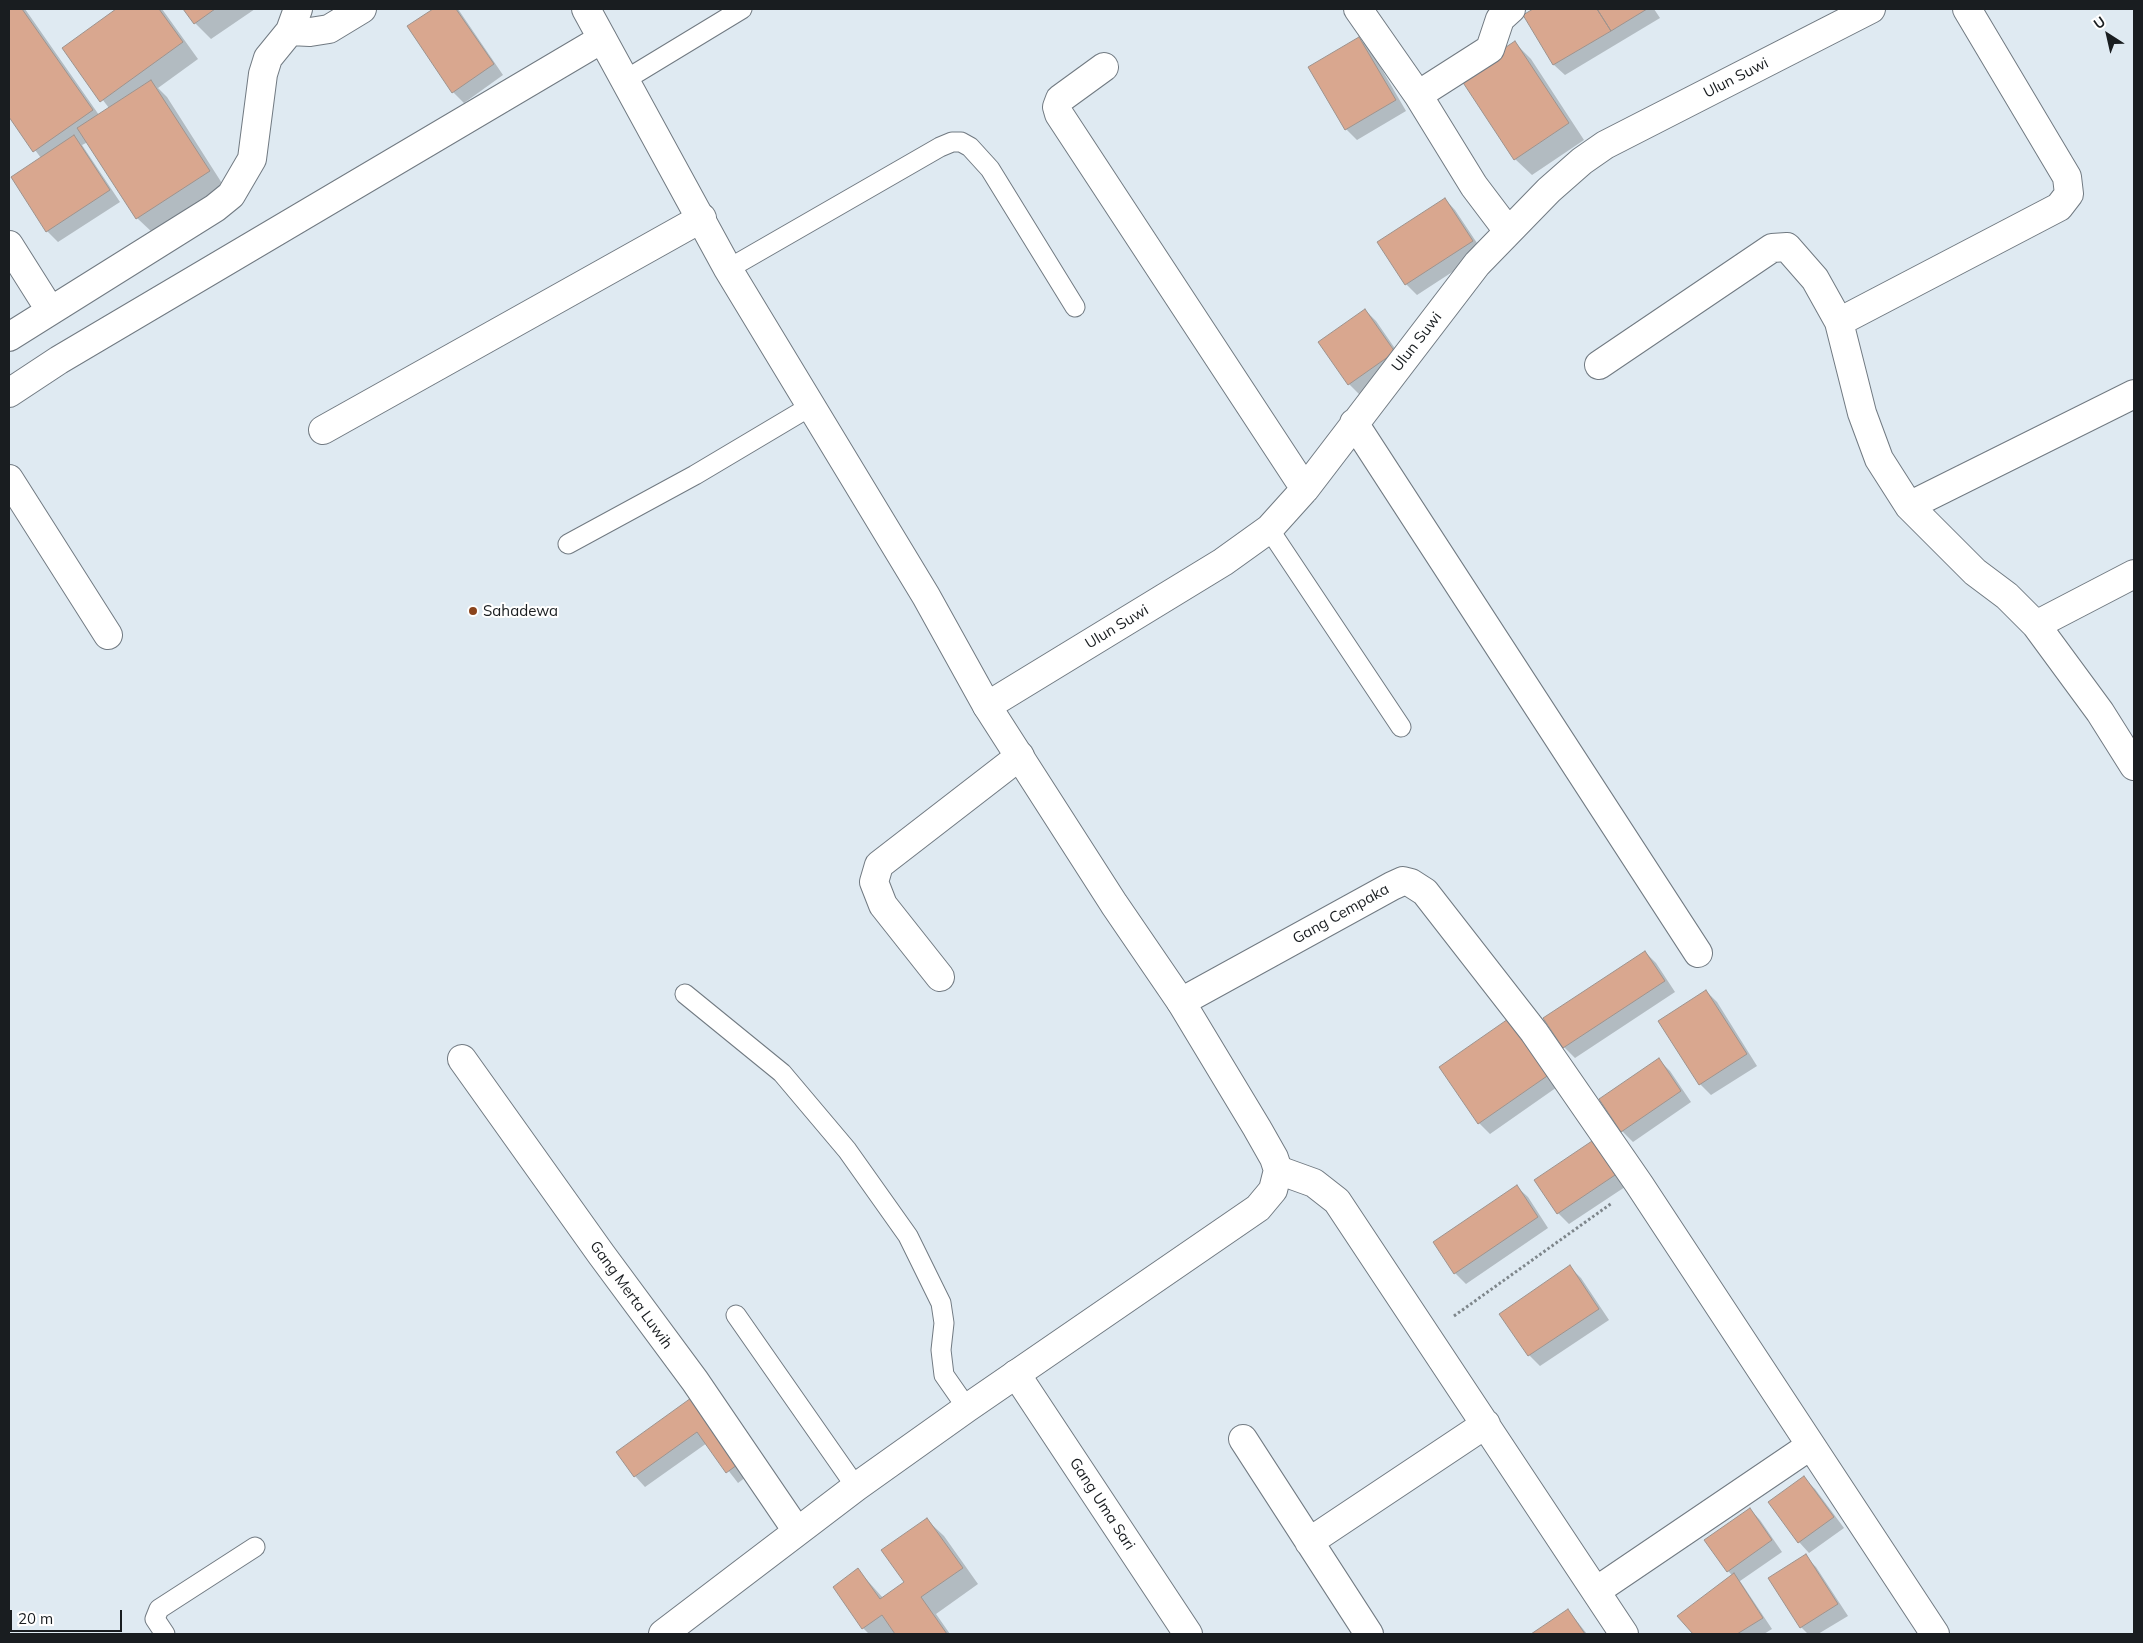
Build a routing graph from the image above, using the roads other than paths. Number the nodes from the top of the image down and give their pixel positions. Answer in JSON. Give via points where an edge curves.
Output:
{"nodes":[{"id":1,"x":362,"y":9,"type":"edge"},
{"id":2,"x":586,"y":9,"type":"edge"},
{"id":3,"x":742,"y":9,"type":"edge"},
{"id":4,"x":1358,"y":9,"type":"edge"},
{"id":5,"x":1511,"y":9,"type":"edge"},
{"id":6,"x":1870,"y":9,"type":"edge"},
{"id":7,"x":1967,"y":9,"type":"edge"},
{"id":8,"x":294,"y":20,"type":"edge"},
{"id":9,"x":602,"y":39,"type":"junction"},
{"id":10,"x":1104,"y":67,"type":"dead end"},
{"id":11,"x":625,"y":80,"type":"junction"},
{"id":12,"x":1418,"y":95,"type":"junction"},
{"id":13,"x":702,"y":218,"type":"junction"},
{"id":14,"x":1508,"y":231,"type":"junction"},
{"id":15,"x":9,"y":245,"type":"edge"},
{"id":16,"x":728,"y":269,"type":"junction"},
{"id":17,"x":1074,"y":307,"type":"dead end"},
{"id":18,"x":50,"y":310,"type":"junction"},
{"id":19,"x":1839,"y":322,"type":"junction"},
{"id":20,"x":9,"y":338,"type":"edge"},
{"id":21,"x":1599,"y":365,"type":"dead end"},
{"id":22,"x":9,"y":393,"type":"edge"},
{"id":23,"x":2134,"y":394,"type":"edge"},
{"id":24,"x":811,"y":406,"type":"junction"},
{"id":25,"x":1354,"y":423,"type":"junction"},
{"id":26,"x":323,"y":430,"type":"dead end"},
{"id":27,"x":9,"y":479,"type":"edge"},
{"id":28,"x":1305,"y":488,"type":"junction"},
{"id":29,"x":1909,"y":506,"type":"junction"},
{"id":30,"x":1269,"y":529,"type":"junction"},
{"id":31,"x":568,"y":544,"type":"dead end"},
{"id":32,"x":2134,"y":574,"type":"edge"},
{"id":33,"x":2036,"y":625,"type":"junction"},
{"id":34,"x":108,"y":634,"type":"dead end"},
{"id":35,"x":988,"y":706,"type":"junction"},
{"id":36,"x":1401,"y":727,"type":"dead end"},
{"id":37,"x":1020,"y":756,"type":"junction"},
{"id":38,"x":2134,"y":766,"type":"edge"},
{"id":39,"x":1698,"y":953,"type":"dead end"},
{"id":40,"x":940,"y":977,"type":"dead end"},
{"id":41,"x":685,"y":994,"type":"dead end"},
{"id":42,"x":1181,"y":1002,"type":"junction"},
{"id":43,"x":462,"y":1059,"type":"dead end"},
{"id":44,"x":1278,"y":1170,"type":"junction"},
{"id":45,"x":736,"y":1315,"type":"dead end"},
{"id":46,"x":1016,"y":1374,"type":"junction"},
{"id":47,"x":966,"y":1408,"type":"junction"},
{"id":48,"x":1486,"y":1424,"type":"junction"},
{"id":49,"x":1243,"y":1439,"type":"dead end"},
{"id":50,"x":1810,"y":1446,"type":"junction"},
{"id":51,"x":856,"y":1486,"type":"junction"},
{"id":52,"x":797,"y":1532,"type":"junction"},
{"id":53,"x":1309,"y":1542,"type":"junction"},
{"id":54,"x":255,"y":1547,"type":"dead end"},
{"id":55,"x":1596,"y":1591,"type":"junction"},
{"id":56,"x":165,"y":1634,"type":"edge"},
{"id":57,"x":663,"y":1634,"type":"edge"},
{"id":58,"x":1188,"y":1634,"type":"edge"},
{"id":59,"x":1369,"y":1634,"type":"edge"},
{"id":60,"x":1624,"y":1634,"type":"edge"},
{"id":61,"x":1935,"y":1634,"type":"edge"}],
"edges":[{"from":1,"to":8,"type":"street","via":[[329,29],[310,32]]},
{"from":2,"to":9,"type":"street"},
{"from":3,"to":11,"type":"lane"},
{"from":4,"to":12,"type":"street"},
{"from":5,"to":12,"type":"street","via":[[1500,19],[1490,49]]},
{"from":6,"to":14,"type":"street","name":"Ulun Suwi","via":[[1606,145],[1549,190]]},
{"from":7,"to":19,"type":"street","via":[[2067,177],[2069,194],[2059,207]]},
{"from":8,"to":18,"type":"street","via":[[268,58],[252,159],[231,194],[214,208]]},
{"from":9,"to":11,"type":"street"},
{"from":9,"to":22,"type":"street","via":[[76,350]]},
{"from":10,"to":28,"type":"street","via":[[1060,99],[1059,114]]},
{"from":11,"to":13,"type":"street"},
{"from":12,"to":14,"type":"street","via":[[1474,186]]},
{"from":13,"to":16,"type":"street"},
{"from":13,"to":26,"type":"street"},
{"from":14,"to":25,"type":"street","name":"Ulun Suwi","via":[[1477,264]]},
{"from":15,"to":18,"type":"street"},
{"from":16,"to":17,"type":"lane","via":[[940,147],[961,142],[990,169]]},
{"from":16,"to":24,"type":"street"},
{"from":18,"to":20,"type":"street"},
{"from":19,"to":21,"type":"street","via":[[1815,278],[1798,257],[1787,247],[1772,248]]},
{"from":19,"to":29,"type":"street","via":[[1862,413],[1878,458]]},
{"from":23,"to":29,"type":"street"},
{"from":24,"to":31,"type":"lane","via":[[695,475]]},
{"from":24,"to":35,"type":"street"},
{"from":25,"to":28,"type":"street","name":"Ulun Suwi"},
{"from":25,"to":39,"type":"street"},
{"from":27,"to":34,"type":"street"},
{"from":28,"to":30,"type":"street","name":"Ulun Suwi"},
{"from":29,"to":33,"type":"street","via":[[1975,572],[2008,596]]},
{"from":30,"to":35,"type":"street","name":"Ulun Suwi","via":[[1231,557]]},
{"from":30,"to":36,"type":"lane"},
{"from":32,"to":33,"type":"street"},
{"from":33,"to":38,"type":"street","via":[[2100,712]]},
{"from":35,"to":37,"type":"street"},
{"from":37,"to":40,"type":"street","via":[[879,865],[874,882],[883,905]]},
{"from":37,"to":42,"type":"street"},
{"from":41,"to":47,"type":"lane","via":[[782,1073],[847,1150],[908,1236],[941,1303],[944,1375]]},
{"from":42,"to":44,"type":"street"},
{"from":42,"to":50,"type":"street","name":"Gang Cempaka","via":[[1403,881],[1411,882],[1425,892],[1534,1032],[1639,1184]]},
{"from":43,"to":52,"type":"street","name":"Gang Merta Luwih","via":[[695,1382]]},
{"from":44,"to":46,"type":"street","via":[[1273,1190],[1258,1208]]},
{"from":44,"to":48,"type":"street","via":[[1314,1183],[1337,1201]]},
{"from":45,"to":51,"type":"lane"},
{"from":46,"to":47,"type":"street"},
{"from":46,"to":58,"type":"street","name":"Gang Uma Sari"},
{"from":47,"to":51,"type":"street"},
{"from":48,"to":53,"type":"street"},
{"from":48,"to":55,"type":"street"},
{"from":49,"to":53,"type":"street"},
{"from":50,"to":55,"type":"street"},
{"from":50,"to":61,"type":"street"},
{"from":51,"to":52,"type":"street"},
{"from":52,"to":57,"type":"street"},
{"from":53,"to":59,"type":"street"},
{"from":54,"to":56,"type":"lane","via":[[159,1609],[154,1619]]},
{"from":55,"to":60,"type":"street"}]}
